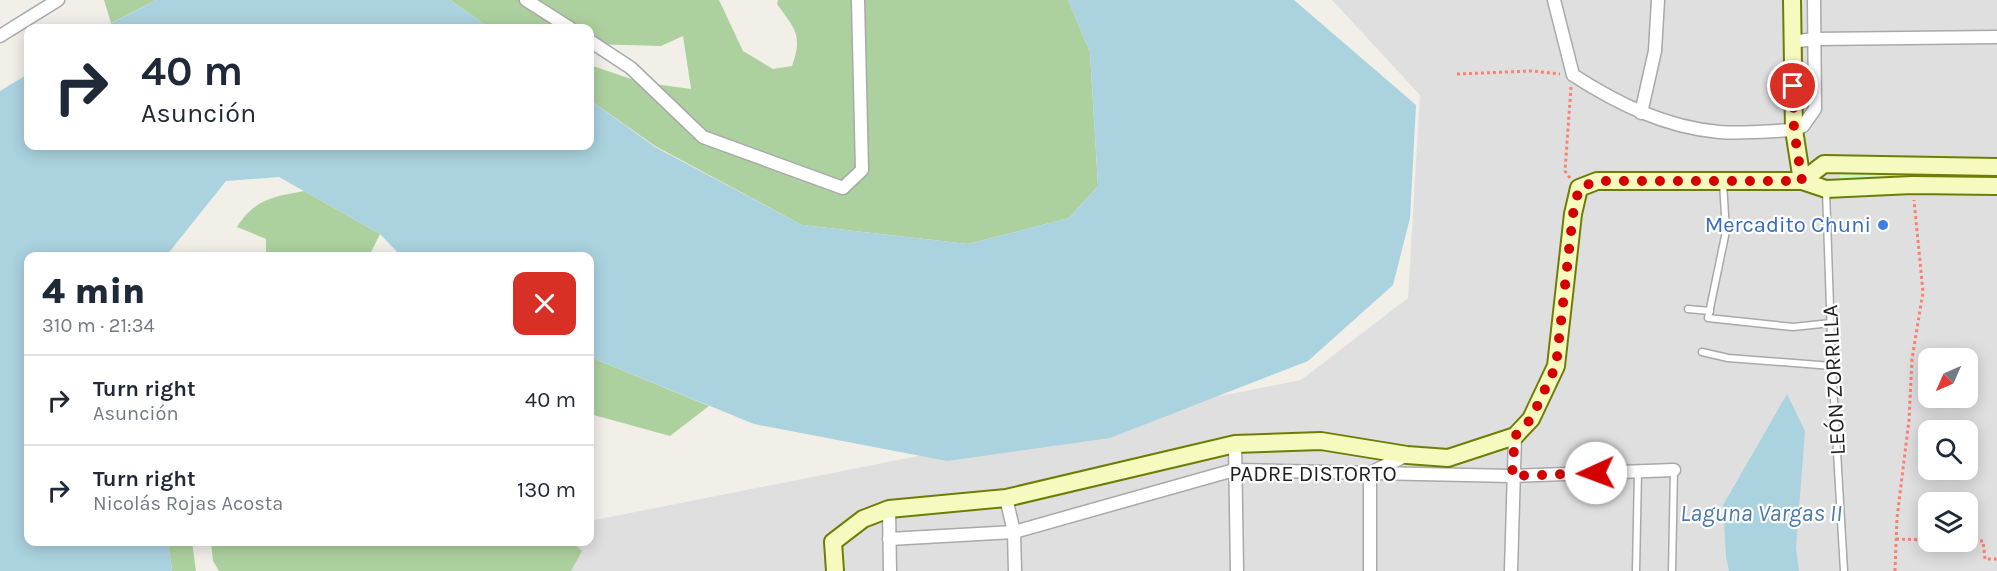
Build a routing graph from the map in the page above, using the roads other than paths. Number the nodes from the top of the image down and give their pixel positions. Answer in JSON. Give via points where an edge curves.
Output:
{"nodes":[{"id":1,"x":58,"y":0,"type":"edge"},
{"id":2,"x":526,"y":0,"type":"edge"},
{"id":3,"x":858,"y":0,"type":"edge"},
{"id":4,"x":1554,"y":0,"type":"edge"},
{"id":5,"x":1658,"y":0,"type":"edge"},
{"id":6,"x":1792,"y":0,"type":"edge"},
{"id":7,"x":1814,"y":0,"type":"edge"},
{"id":8,"x":564,"y":24,"type":"edge"},
{"id":9,"x":0,"y":36,"type":"edge"},
{"id":10,"x":1997,"y":37,"type":"edge"},
{"id":11,"x":1814,"y":39,"type":"junction"},
{"id":12,"x":1792,"y":42,"type":"junction"},
{"id":13,"x":594,"y":44,"type":"edge"},
{"id":14,"x":1641,"y":113,"type":"junction"},
{"id":15,"x":1794,"y":130,"type":"junction"},
{"id":16,"x":1997,"y":167,"type":"edge"},
{"id":17,"x":1723,"y":180,"type":"junction"},
{"id":18,"x":1802,"y":181,"type":"junction"},
{"id":19,"x":1997,"y":186,"type":"edge"},
{"id":20,"x":1826,"y":189,"type":"junction"},
{"id":21,"x":1688,"y":309,"type":"dead end"},
{"id":22,"x":1710,"y":311,"type":"junction"},
{"id":23,"x":1831,"y":323,"type":"junction"},
{"id":24,"x":1702,"y":352,"type":"dead end"},
{"id":25,"x":1832,"y":366,"type":"junction"},
{"id":26,"x":1515,"y":436,"type":"junction"},
{"id":27,"x":1235,"y":444,"type":"junction"},
{"id":28,"x":1407,"y":455,"type":"junction"},
{"id":29,"x":1234,"y":470,"type":"junction"},
{"id":30,"x":1674,"y":470,"type":"joint"},
{"id":31,"x":1638,"y":471,"type":"junction"},
{"id":32,"x":1370,"y":473,"type":"junction"},
{"id":33,"x":1512,"y":476,"type":"junction"},
{"id":34,"x":1006,"y":498,"type":"junction"},
{"id":35,"x":889,"y":509,"type":"junction"},
{"id":36,"x":1014,"y":532,"type":"junction"},
{"id":37,"x":889,"y":539,"type":"junction"},
{"id":38,"x":835,"y":571,"type":"edge"},
{"id":39,"x":890,"y":571,"type":"edge"},
{"id":40,"x":1015,"y":571,"type":"edge"},
{"id":41,"x":1237,"y":571,"type":"edge"},
{"id":42,"x":1370,"y":571,"type":"edge"},
{"id":43,"x":1511,"y":571,"type":"edge"},
{"id":44,"x":1636,"y":571,"type":"edge"},
{"id":45,"x":1672,"y":571,"type":"edge"},
{"id":46,"x":1844,"y":571,"type":"edge"}],
"edges":[{"from":1,"to":9,"type":"street"},
{"from":2,"to":8,"type":"street"},
{"from":3,"to":13,"type":"street","via":[[862,170],[843,188],[704,136],[631,68]]},
{"from":4,"to":14,"type":"street","via":[[1573,75]]},
{"from":5,"to":14,"type":"street","via":[[1655,51]]},
{"from":6,"to":12,"type":"street"},
{"from":7,"to":11,"type":"street"},
{"from":10,"to":11,"type":"street"},
{"from":11,"to":12,"type":"street"},
{"from":11,"to":15,"type":"street","via":[[1815,109],[1803,126]]},
{"from":12,"to":15,"type":"street"},
{"from":14,"to":15,"type":"street","via":[[1679,126],[1721,132]]},
{"from":15,"to":18,"type":"street"},
{"from":16,"to":18,"type":"street","via":[[1824,164]]},
{"from":17,"to":18,"type":"street"},
{"from":17,"to":22,"type":"lane","via":[[1726,231]]},
{"from":17,"to":26,"type":"street","via":[[1597,181],[1579,188],[1556,366],[1531,419]]},
{"from":18,"to":20,"type":"street"},
{"from":19,"to":20,"type":"street"},
{"from":20,"to":23,"type":"lane","name":"LEÓN ZORRILLA"},
{"from":21,"to":22,"type":"lane"},
{"from":22,"to":23,"type":"lane","via":[[1708,318],[1793,327]]},
{"from":23,"to":25,"type":"lane","name":"LEÓN ZORRILLA"},
{"from":24,"to":25,"type":"lane","via":[[1728,358]]},
{"from":25,"to":46,"type":"lane","name":"LEÓN ZORRILLA"},
{"from":26,"to":28,"type":"street","name":"PADRE DISTORTO","via":[[1448,458]]},
{"from":26,"to":33,"type":"street"},
{"from":27,"to":28,"type":"street","name":"PADRE DISTORTO","via":[[1321,441]]},
{"from":27,"to":29,"type":"street"},
{"from":27,"to":34,"type":"street","name":"PADRE DISTORTO"},
{"from":28,"to":32,"type":"street"},
{"from":29,"to":32,"type":"street","name":"PADRE DISTORTO"},
{"from":29,"to":36,"type":"street","name":"PADRE DISTORTO"},
{"from":29,"to":41,"type":"street"},
{"from":30,"to":31,"type":"street","name":"PADRE DISTORTO"},
{"from":30,"to":45,"type":"lane"},
{"from":31,"to":33,"type":"street","name":"PADRE DISTORTO"},
{"from":31,"to":44,"type":"lane"},
{"from":32,"to":33,"type":"street","name":"PADRE DISTORTO"},
{"from":32,"to":42,"type":"street"},
{"from":33,"to":43,"type":"street"},
{"from":34,"to":35,"type":"street","name":"PADRE DISTORTO"},
{"from":34,"to":36,"type":"street"},
{"from":35,"to":37,"type":"street"},
{"from":35,"to":38,"type":"street","name":"PADRE DISTORTO","via":[[863,519],[833,542]]},
{"from":36,"to":37,"type":"street","name":"PADRE DISTORTO"},
{"from":36,"to":40,"type":"street"},
{"from":37,"to":39,"type":"street"}]}
